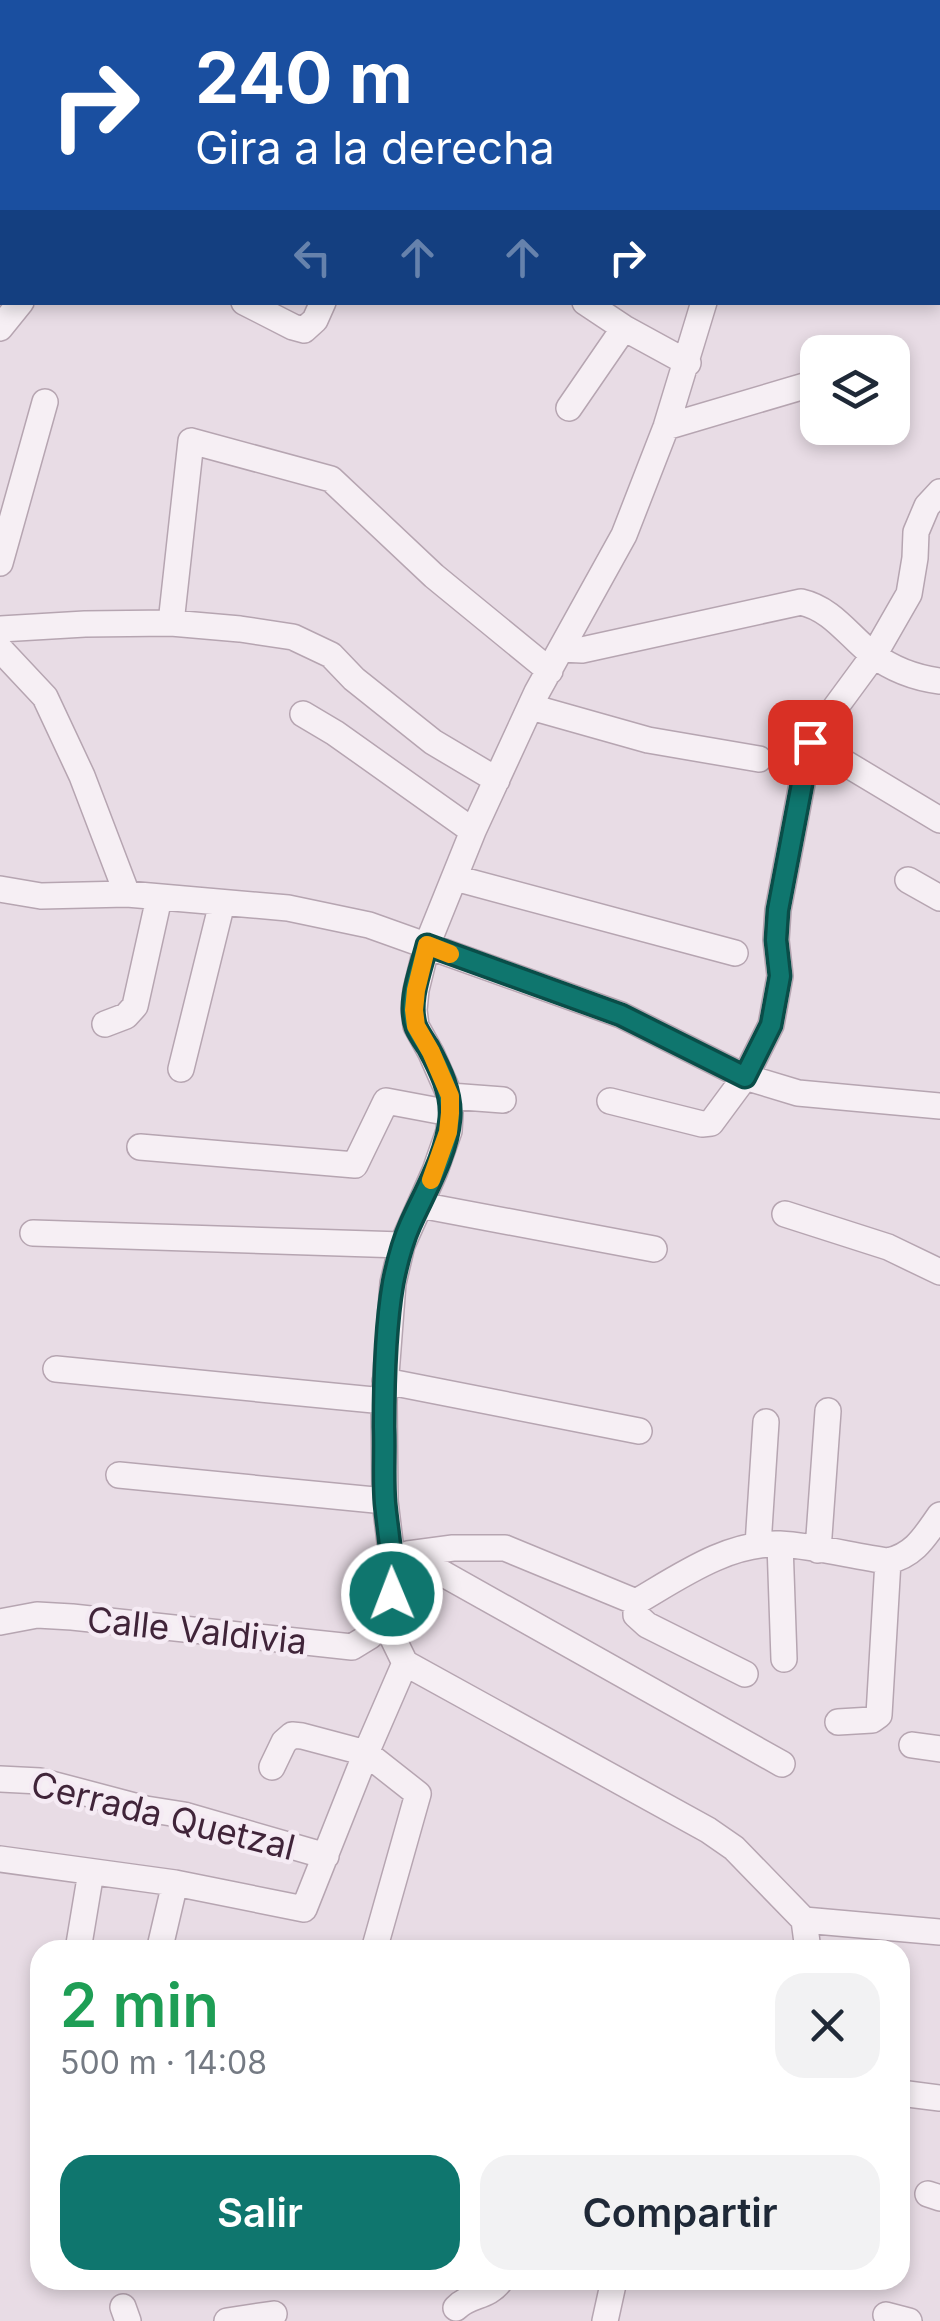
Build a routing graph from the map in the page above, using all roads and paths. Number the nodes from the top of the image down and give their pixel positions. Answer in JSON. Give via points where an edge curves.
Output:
{"nodes":[{"id":1,"x":19,"y":305,"type":"edge"},
{"id":2,"x":250,"y":305,"type":"edge"},
{"id":3,"x":322,"y":305,"type":"edge"},
{"id":4,"x":589,"y":305,"type":"edge"},
{"id":5,"x":703,"y":305,"type":"edge"},
{"id":6,"x":0,"y":328,"type":"edge"},
{"id":7,"x":624,"y":328,"type":"junction"},
{"id":8,"x":688,"y":362,"type":"junction"},
{"id":9,"x":800,"y":387,"type":"edge"},
{"id":10,"x":45,"y":402,"type":"dead end"},
{"id":11,"x":569,"y":408,"type":"dead end"},
{"id":12,"x":666,"y":427,"type":"junction"},
{"id":13,"x":936,"y":503,"type":"edge"},
{"id":14,"x":4,"y":534,"type":"edge"},
{"id":15,"x":0,"y":562,"type":"edge"},
{"id":16,"x":171,"y":623,"type":"junction"},
{"id":17,"x":0,"y":629,"type":"edge"},
{"id":18,"x":0,"y":649,"type":"edge"},
{"id":19,"x":874,"y":655,"type":"junction"},
{"id":20,"x":555,"y":660,"type":"junction"},
{"id":21,"x":940,"y":681,"type":"edge"},
{"id":22,"x":531,"y":707,"type":"junction"},
{"id":23,"x":302,"y":714,"type":"dead end"},
{"id":24,"x":810,"y":742,"type":"junction"},
{"id":25,"x":759,"y":759,"type":"dead end"},
{"id":26,"x":497,"y":780,"type":"junction"},
{"id":27,"x":940,"y":820,"type":"edge"},
{"id":28,"x":473,"y":831,"type":"junction"},
{"id":29,"x":455,"y":878,"type":"junction"},
{"id":30,"x":908,"y":880,"type":"dead end"},
{"id":31,"x":0,"y":889,"type":"edge"},
{"id":32,"x":127,"y":894,"type":"junction"},
{"id":33,"x":159,"y":898,"type":"junction"},
{"id":34,"x":940,"y":898,"type":"edge"},
{"id":35,"x":222,"y":903,"type":"junction"},
{"id":36,"x":427,"y":945,"type":"junction"},
{"id":37,"x":736,"y":953,"type":"dead end"},
{"id":38,"x":105,"y":1024,"type":"dead end"},
{"id":39,"x":181,"y":1069,"type":"dead end"},
{"id":40,"x":745,"y":1077,"type":"junction"},
{"id":41,"x":503,"y":1100,"type":"dead end"},
{"id":42,"x":610,"y":1101,"type":"dead end"},
{"id":43,"x":450,"y":1104,"type":"junction"},
{"id":44,"x":940,"y":1106,"type":"edge"},
{"id":45,"x":140,"y":1147,"type":"dead end"},
{"id":46,"x":420,"y":1205,"type":"junction"},
{"id":47,"x":785,"y":1214,"type":"dead end"},
{"id":48,"x":33,"y":1233,"type":"dead end"},
{"id":49,"x":402,"y":1245,"type":"junction"},
{"id":50,"x":654,"y":1249,"type":"dead end"},
{"id":51,"x":940,"y":1272,"type":"edge"},
{"id":52,"x":56,"y":1369,"type":"dead end"},
{"id":53,"x":384,"y":1391,"type":"junction"},
{"id":54,"x":828,"y":1411,"type":"dead end"},
{"id":55,"x":766,"y":1422,"type":"dead end"},
{"id":56,"x":639,"y":1431,"type":"dead end"},
{"id":57,"x":119,"y":1475,"type":"dead end"},
{"id":58,"x":385,"y":1501,"type":"junction"},
{"id":59,"x":940,"y":1515,"type":"edge"},
{"id":60,"x":769,"y":1545,"type":"junction"},
{"id":61,"x":818,"y":1550,"type":"junction"},
{"id":62,"x":401,"y":1561,"type":"junction"},
{"id":63,"x":888,"y":1561,"type":"junction"},
{"id":64,"x":636,"y":1602,"type":"junction"},
{"id":65,"x":384,"y":1620,"type":"junction"},
{"id":66,"x":0,"y":1622,"type":"edge"},
{"id":67,"x":784,"y":1659,"type":"dead end"},
{"id":68,"x":405,"y":1663,"type":"junction"},
{"id":69,"x":744,"y":1674,"type":"dead end"},
{"id":70,"x":838,"y":1722,"type":"dead end"},
{"id":71,"x":912,"y":1746,"type":"dead end"},
{"id":72,"x":940,"y":1749,"type":"edge"},
{"id":73,"x":366,"y":1753,"type":"junction"},
{"id":74,"x":782,"y":1764,"type":"dead end"},
{"id":75,"x":272,"y":1767,"type":"dead end"},
{"id":76,"x":0,"y":1779,"type":"edge"},
{"id":77,"x":326,"y":1856,"type":"junction"},
{"id":78,"x":0,"y":1859,"type":"edge"},
{"id":79,"x":90,"y":1872,"type":"junction"},
{"id":80,"x":176,"y":1882,"type":"junction"},
{"id":81,"x":804,"y":1920,"type":"junction"},
{"id":82,"x":940,"y":1932,"type":"edge"},
{"id":83,"x":80,"y":1940,"type":"edge"},
{"id":84,"x":162,"y":1940,"type":"edge"},
{"id":85,"x":377,"y":1940,"type":"edge"},
{"id":86,"x":807,"y":1940,"type":"edge"},
{"id":87,"x":910,"y":2094,"type":"edge"},
{"id":88,"x":940,"y":2098,"type":"edge"},
{"id":89,"x":491,"y":2290,"type":"edge"},
{"id":90,"x":612,"y":2290,"type":"edge"},
{"id":91,"x":456,"y":2308,"type":"dead end"},
{"id":92,"x":274,"y":2314,"type":"dead end"},
{"id":93,"x":228,"y":2321,"type":"edge"},
{"id":94,"x":605,"y":2321,"type":"edge"}],
"edges":[{"from":1,"to":6,"type":"street"},
{"from":2,"to":3,"type":"street","via":[[304,330]]},
{"from":4,"to":7,"type":"street"},
{"from":5,"to":8,"type":"street"},
{"from":7,"to":8,"type":"street"},
{"from":7,"to":11,"type":"street"},
{"from":8,"to":12,"type":"street"},
{"from":9,"to":12,"type":"street"},
{"from":10,"to":14,"type":"street"},
{"from":12,"to":20,"type":"street","via":[[624,535]]},
{"from":13,"to":19,"type":"street","via":[[916,532],[909,594]]},
{"from":14,"to":15,"type":"street"},
{"from":16,"to":17,"type":"street"},
{"from":16,"to":20,"type":"street","via":[[191,441],[331,479],[434,576]]},
{"from":16,"to":26,"type":"street","via":[[293,637],[331,654],[433,742]]},
{"from":18,"to":32,"type":"street","via":[[45,697]]},
{"from":19,"to":20,"type":"street","via":[[828,613],[801,602]]},
{"from":19,"to":21,"type":"street"},
{"from":19,"to":24,"type":"street"},
{"from":20,"to":22,"type":"street"},
{"from":22,"to":25,"type":"street","via":[[648,740]]},
{"from":22,"to":26,"type":"street"},
{"from":23,"to":28,"type":"street"},
{"from":24,"to":27,"type":"street"},
{"from":24,"to":40,"type":"street","via":[[778,910],[780,976],[771,1025]]},
{"from":26,"to":28,"type":"street"},
{"from":28,"to":29,"type":"street"},
{"from":29,"to":36,"type":"street"},
{"from":29,"to":37,"type":"street"},
{"from":30,"to":34,"type":"street"},
{"from":31,"to":32,"type":"street","via":[[41,896]]},
{"from":32,"to":33,"type":"street"},
{"from":33,"to":35,"type":"street"},
{"from":33,"to":38,"type":"street","via":[[135,1006]]},
{"from":35,"to":36,"type":"street","via":[[288,908]]},
{"from":35,"to":39,"type":"street"},
{"from":36,"to":40,"type":"street","via":[[621,1015]]},
{"from":36,"to":43,"type":"street","via":[[416,1026]]},
{"from":40,"to":42,"type":"street","via":[[711,1123]]},
{"from":40,"to":44,"type":"street","via":[[798,1093]]},
{"from":41,"to":43,"type":"street"},
{"from":43,"to":45,"type":"street","via":[[386,1101],[356,1165]]},
{"from":43,"to":46,"type":"street","via":[[448,1132]]},
{"from":46,"to":49,"type":"street"},
{"from":46,"to":50,"type":"street"},
{"from":47,"to":51,"type":"street","via":[[888,1247]]},
{"from":48,"to":49,"type":"street"},
{"from":49,"to":53,"type":"street"},
{"from":52,"to":53,"type":"street"},
{"from":53,"to":56,"type":"street"},
{"from":53,"to":58,"type":"street"},
{"from":54,"to":61,"type":"street"},
{"from":55,"to":60,"type":"street"},
{"from":57,"to":58,"type":"street"},
{"from":58,"to":62,"type":"street"},
{"from":59,"to":63,"type":"street","via":[[916,1549]]},
{"from":60,"to":61,"type":"street"},
{"from":60,"to":64,"type":"street","via":[[698,1566]]},
{"from":60,"to":67,"type":"street"},
{"from":61,"to":63,"type":"street"},
{"from":62,"to":64,"type":"street","via":[[453,1548],[505,1548]]},
{"from":62,"to":65,"type":"street"},
{"from":62,"to":74,"type":"street"},
{"from":63,"to":70,"type":"street","via":[[882,1706],[872,1720]]},
{"from":64,"to":69,"type":"street","via":[[636,1614],[648,1625]]},
{"from":65,"to":66,"type":"street","name":"Calle Valdivia","via":[[352,1647],[72,1617]]},
{"from":65,"to":68,"type":"street"},
{"from":68,"to":73,"type":"street"},
{"from":68,"to":81,"type":"street","via":[[708,1830]]},
{"from":71,"to":72,"type":"street"},
{"from":73,"to":75,"type":"street","via":[[292,1735]]},
{"from":73,"to":77,"type":"street"},
{"from":73,"to":85,"type":"street","via":[[418,1794]]},
{"from":76,"to":77,"type":"street","name":"Cerrada Quetzal","via":[[40,1781],[184,1815]]},
{"from":77,"to":80,"type":"street","via":[[304,1910]]},
{"from":78,"to":79,"type":"street"},
{"from":79,"to":80,"type":"street"},
{"from":79,"to":83,"type":"street"},
{"from":80,"to":84,"type":"street"},
{"from":81,"to":82,"type":"street"},
{"from":81,"to":86,"type":"street"},
{"from":87,"to":88,"type":"street"},
{"from":89,"to":91,"type":"street"},
{"from":90,"to":94,"type":"street"},
{"from":92,"to":93,"type":"street"}]}
